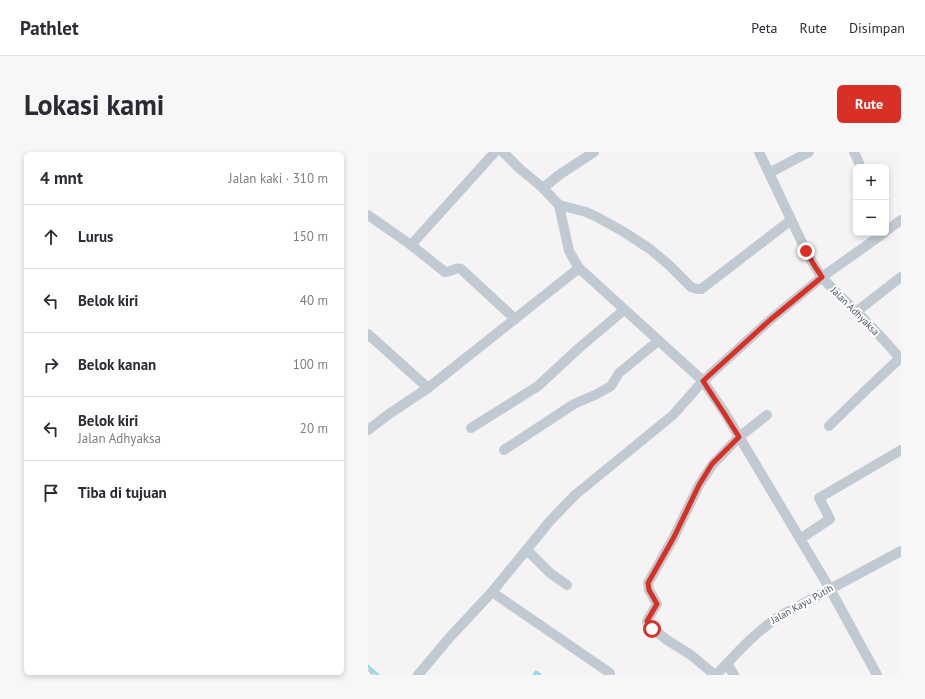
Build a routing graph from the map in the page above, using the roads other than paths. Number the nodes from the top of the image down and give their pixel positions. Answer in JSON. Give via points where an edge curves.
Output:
{"nodes":[{"id":1,"x":495,"y":152,"type":"edge"},
{"id":2,"x":503,"y":152,"type":"edge"},
{"id":3,"x":594,"y":152,"type":"edge"},
{"id":4,"x":759,"y":152,"type":"edge"},
{"id":5,"x":809,"y":152,"type":"edge"},
{"id":6,"x":854,"y":152,"type":"edge"},
{"id":7,"x":859,"y":163,"type":"dead end"},
{"id":8,"x":769,"y":173,"type":"junction"},
{"id":9,"x":543,"y":188,"type":"junction"},
{"id":10,"x":559,"y":205,"type":"junction"},
{"id":11,"x":368,"y":215,"type":"edge"},
{"id":12,"x":791,"y":220,"type":"junction"},
{"id":13,"x":901,"y":220,"type":"edge"},
{"id":14,"x":889,"y":229,"type":"edge"},
{"id":15,"x":879,"y":236,"type":"edge"},
{"id":16,"x":411,"y":245,"type":"junction"},
{"id":17,"x":579,"y":268,"type":"junction"},
{"id":18,"x":822,"y":277,"type":"junction"},
{"id":19,"x":901,"y":277,"type":"edge"},
{"id":20,"x":624,"y":310,"type":"junction"},
{"id":21,"x":856,"y":312,"type":"junction"},
{"id":22,"x":515,"y":319,"type":"junction"},
{"id":23,"x":368,"y":334,"type":"edge"},
{"id":24,"x":658,"y":341,"type":"junction"},
{"id":25,"x":900,"y":359,"type":"edge"},
{"id":26,"x":703,"y":381,"type":"junction"},
{"id":27,"x":428,"y":388,"type":"junction"},
{"id":28,"x":767,"y":415,"type":"dead end"},
{"id":29,"x":828,"y":426,"type":"dead end"},
{"id":30,"x":471,"y":428,"type":"dead end"},
{"id":31,"x":368,"y":430,"type":"edge"},
{"id":32,"x":739,"y":437,"type":"junction"},
{"id":33,"x":504,"y":450,"type":"dead end"},
{"id":34,"x":901,"y":450,"type":"edge"},
{"id":35,"x":800,"y":539,"type":"junction"},
{"id":36,"x":527,"y":550,"type":"junction"},
{"id":37,"x":901,"y":551,"type":"edge"},
{"id":38,"x":567,"y":584,"type":"dead end"},
{"id":39,"x":830,"y":589,"type":"junction"},
{"id":40,"x":492,"y":592,"type":"junction"},
{"id":41,"x":726,"y":664,"type":"junction"},
{"id":42,"x":610,"y":673,"type":"dead end"},
{"id":43,"x":418,"y":675,"type":"edge"},
{"id":44,"x":715,"y":675,"type":"edge"},
{"id":45,"x":734,"y":675,"type":"edge"},
{"id":46,"x":876,"y":675,"type":"edge"}],
"edges":[{"from":1,"to":16,"type":"street"},
{"from":2,"to":9,"type":"street"},
{"from":3,"to":9,"type":"street"},
{"from":4,"to":8,"type":"street","name":"Jalan Adhyaksa"},
{"from":5,"to":8,"type":"street"},
{"from":6,"to":7,"type":"street"},
{"from":8,"to":12,"type":"street","name":"Jalan Adhyaksa"},
{"from":9,"to":10,"type":"street"},
{"from":10,"to":12,"type":"street","via":[[597,216],[634,238],[697,289],[704,287]]},
{"from":10,"to":17,"type":"street","via":[[569,250]]},
{"from":11,"to":16,"type":"street"},
{"from":12,"to":18,"type":"street","name":"Jalan Adhyaksa"},
{"from":13,"to":14,"type":"street"},
{"from":15,"to":18,"type":"street"},
{"from":16,"to":22,"type":"street","via":[[445,272],[461,268]]},
{"from":17,"to":20,"type":"street"},
{"from":17,"to":22,"type":"street"},
{"from":18,"to":21,"type":"street","name":"Jalan Adhyaksa"},
{"from":18,"to":26,"type":"street"},
{"from":19,"to":21,"type":"street"},
{"from":20,"to":24,"type":"street"},
{"from":20,"to":30,"type":"street","via":[[538,386]]},
{"from":21,"to":25,"type":"street","name":"Jalan Adhyaksa"},
{"from":22,"to":27,"type":"street"},
{"from":23,"to":27,"type":"street"},
{"from":24,"to":26,"type":"street"},
{"from":24,"to":33,"type":"street","via":[[619,373],[611,386],[574,404]]},
{"from":25,"to":29,"type":"street"},
{"from":26,"to":32,"type":"street"},
{"from":26,"to":36,"type":"street","via":[[673,415],[575,495]]},
{"from":27,"to":31,"type":"street"},
{"from":28,"to":32,"type":"street"},
{"from":32,"to":35,"type":"street"},
{"from":32,"to":44,"type":"street","via":[[712,464],[648,583],[657,604],[647,621],[648,625]]},
{"from":34,"to":35,"type":"street","via":[[819,498],[830,519]]},
{"from":35,"to":39,"type":"street"},
{"from":36,"to":38,"type":"street","via":[[550,573]]},
{"from":36,"to":40,"type":"street"},
{"from":37,"to":39,"type":"street","name":"Jalan Kayu Putih"},
{"from":39,"to":41,"type":"street","name":"Jalan Kayu Putih","via":[[767,624]]},
{"from":39,"to":46,"type":"street"},
{"from":40,"to":42,"type":"street"},
{"from":40,"to":43,"type":"street"},
{"from":41,"to":44,"type":"street","name":"Jalan Kayu Putih"},
{"from":41,"to":45,"type":"street"}]}
